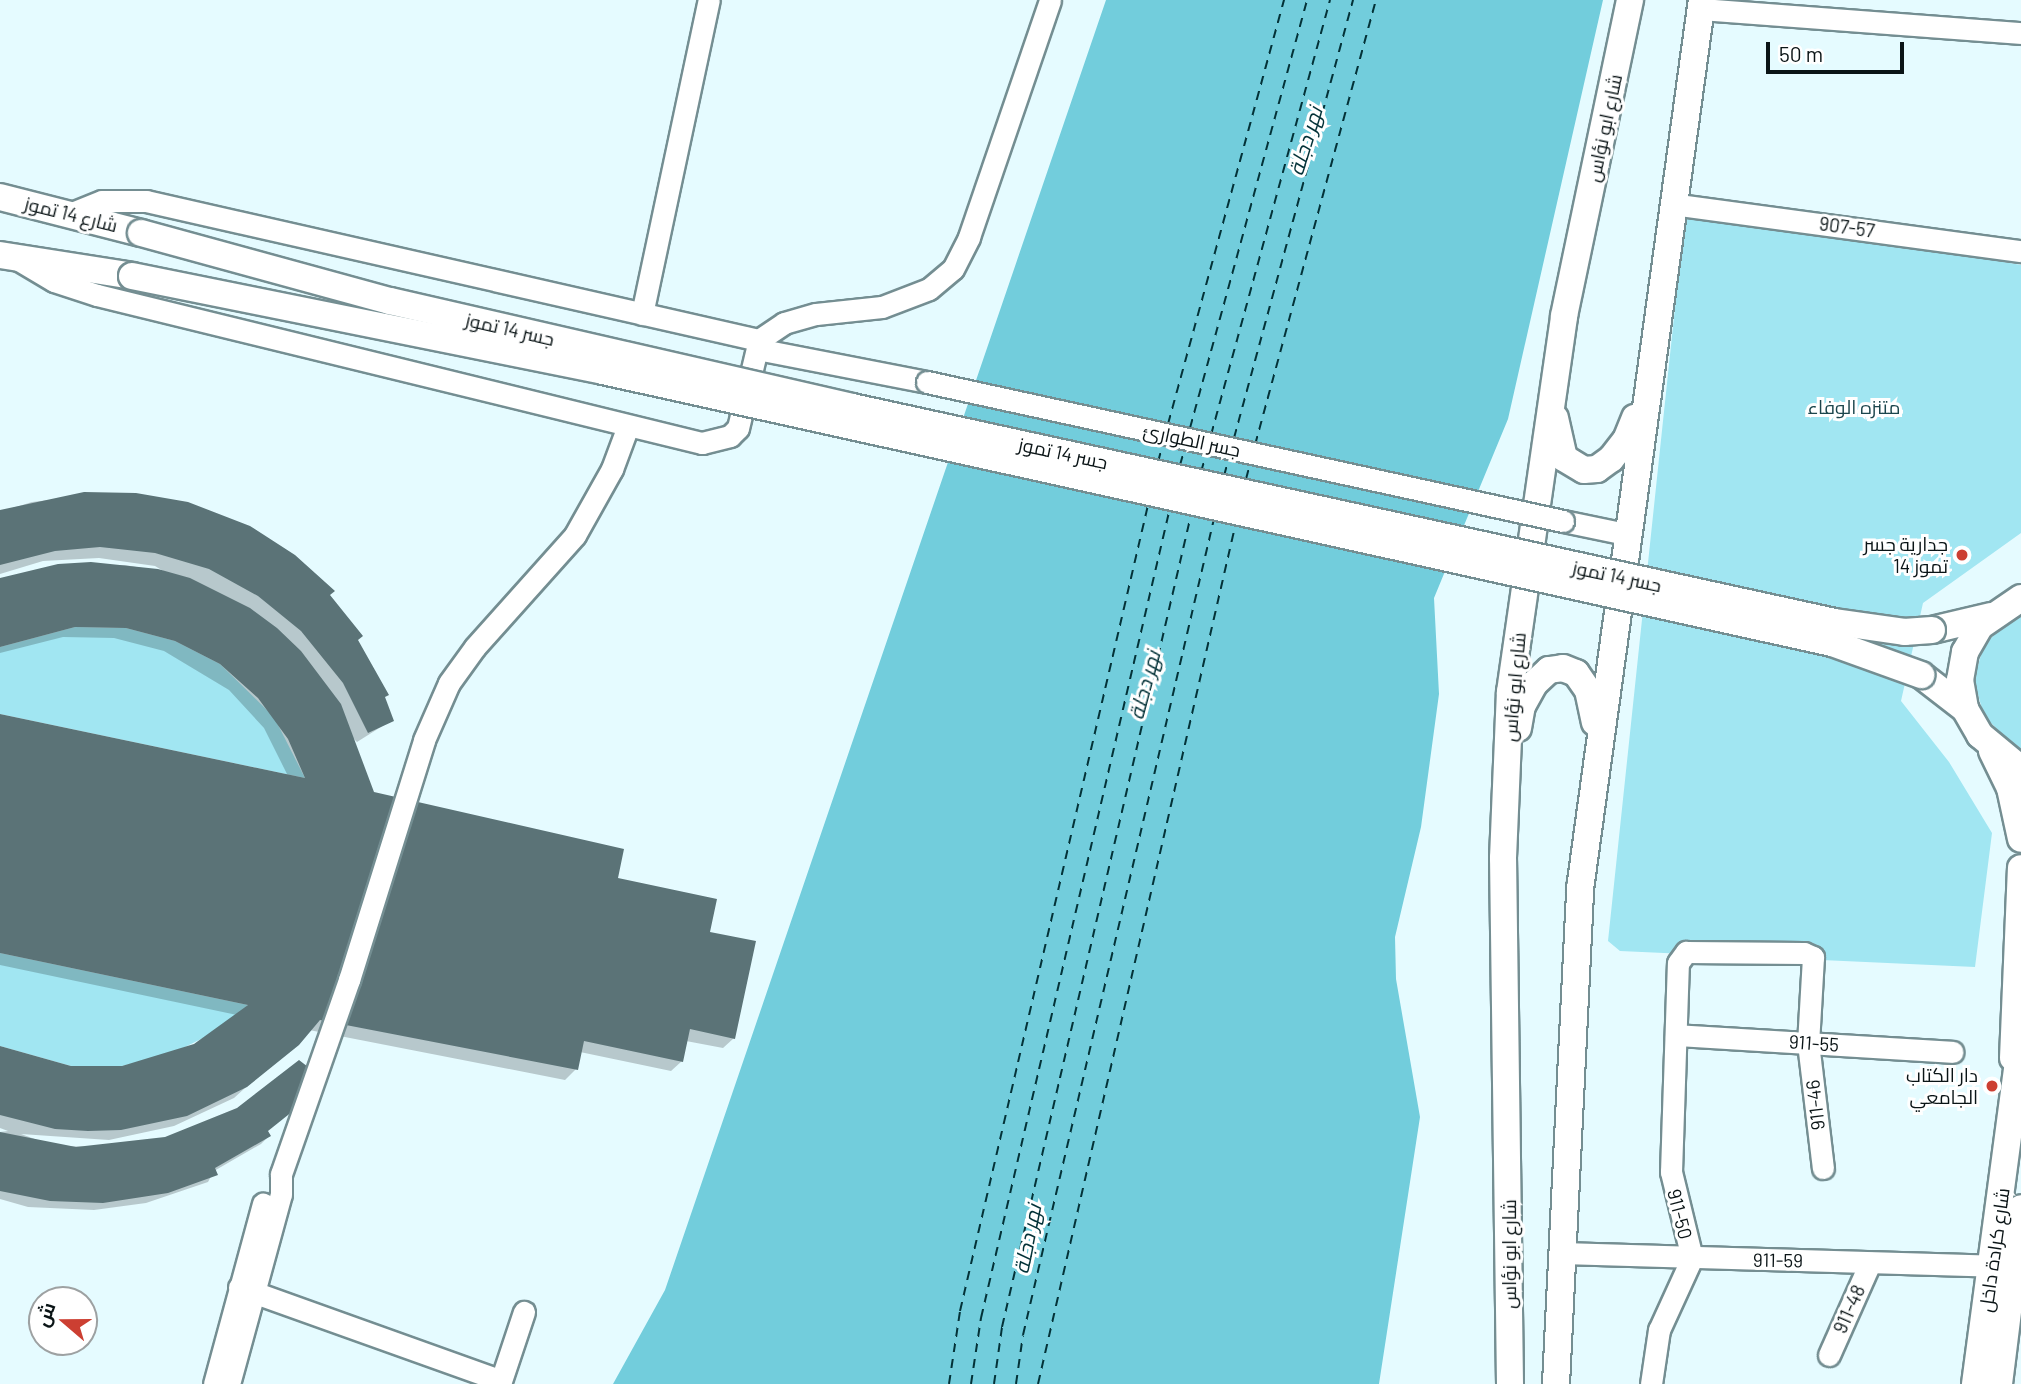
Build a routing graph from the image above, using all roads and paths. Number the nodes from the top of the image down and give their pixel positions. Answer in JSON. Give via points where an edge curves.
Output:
{"nodes":[{"id":1,"x":709,"y":0,"type":"edge"},
{"id":2,"x":1050,"y":0,"type":"edge"},
{"id":3,"x":1630,"y":0,"type":"edge"},
{"id":4,"x":1702,"y":5,"type":"edge"},
{"id":5,"x":2021,"y":33,"type":"edge"},
{"id":6,"x":0,"y":197,"type":"edge"},
{"id":7,"x":1672,"y":204,"type":"junction"},
{"id":8,"x":72,"y":213,"type":"junction"},
{"id":9,"x":141,"y":233,"type":"joint"},
{"id":10,"x":2021,"y":251,"type":"edge"},
{"id":11,"x":7,"y":256,"type":"edge"},
{"id":12,"x":1657,"y":309,"type":"junction"},
{"id":13,"x":642,"y":314,"type":"junction"},
{"id":14,"x":1563,"y":316,"type":"junction"},
{"id":15,"x":758,"y":344,"type":"junction"},
{"id":16,"x":628,"y":426,"type":"junction"},
{"id":17,"x":1626,"y":534,"type":"junction"},
{"id":18,"x":2021,"y":598,"type":"edge"},
{"id":19,"x":1991,"y":616,"type":"junction"},
{"id":20,"x":1965,"y":709,"type":"junction"},
{"id":21,"x":1989,"y":746,"type":"junction"},
{"id":22,"x":2021,"y":769,"type":"edge"},
{"id":23,"x":1590,"y":801,"type":"junction"},
{"id":24,"x":2021,"y":839,"type":"edge"},
{"id":25,"x":1503,"y":859,"type":"junction"},
{"id":26,"x":2021,"y":868,"type":"edge"},
{"id":27,"x":1813,"y":957,"type":"joint"},
{"id":28,"x":1676,"y":1035,"type":"junction"},
{"id":29,"x":2021,"y":1041,"type":"edge"},
{"id":30,"x":1808,"y":1043,"type":"junction"},
{"id":31,"x":1952,"y":1052,"type":"dead end"},
{"id":32,"x":2011,"y":1116,"type":"junction"},
{"id":33,"x":1823,"y":1168,"type":"dead end"},
{"id":34,"x":2021,"y":1208,"type":"edge"},
{"id":35,"x":1564,"y":1253,"type":"junction"},
{"id":36,"x":1692,"y":1258,"type":"junction"},
{"id":37,"x":1870,"y":1263,"type":"junction"},
{"id":38,"x":1992,"y":1266,"type":"junction"},
{"id":39,"x":246,"y":1290,"type":"junction"},
{"id":40,"x":524,"y":1312,"type":"dead end"},
{"id":41,"x":1829,"y":1355,"type":"dead end"},
{"id":42,"x":500,"y":1383,"type":"edge"},
{"id":43,"x":214,"y":1384,"type":"edge"},
{"id":44,"x":229,"y":1384,"type":"edge"},
{"id":45,"x":1510,"y":1384,"type":"edge"},
{"id":46,"x":1556,"y":1384,"type":"edge"},
{"id":47,"x":1651,"y":1384,"type":"edge"},
{"id":48,"x":1975,"y":1384,"type":"edge"},
{"id":49,"x":1999,"y":1384,"type":"edge"}],
"edges":[{"from":1,"to":13,"type":"street"},
{"from":2,"to":15,"type":"street","via":[[970,237],[953,269],[929,289],[882,307],[816,314],[784,323]]},
{"from":3,"to":14,"type":"main road","name":"شارع ابو نؤاس"},
{"from":4,"to":5,"type":"street"},
{"from":4,"to":7,"type":"main road"},
{"from":6,"to":8,"type":"main road","name":"شارع 14 تموز"},
{"from":7,"to":10,"type":"street","name":"907-57"},
{"from":7,"to":12,"type":"main road"},
{"from":8,"to":9,"type":"main road","name":"شارع 14 تموز"},
{"from":8,"to":13,"type":"street","name":"جسر الطوارئ","via":[[102,201],[146,201]]},
{"from":9,"to":19,"type":"main road","name":"جسر 14 تموز","bridge":true,"via":[[423,309],[1835,622],[1933,631]]},
{"from":11,"to":16,"type":"street","via":[[34,272],[97,295]]},
{"from":11,"to":20,"type":"main road","name":"جسر 14 تموز","bridge":true,"via":[[131,276],[603,371],[1819,640],[1921,675]]},
{"from":12,"to":14,"type":"main road","via":[[1638,410],[1626,440],[1597,469],[1572,466],[1556,436]]},
{"from":12,"to":17,"type":"main road"},
{"from":13,"to":15,"type":"street","name":"جسر الطوارئ"},
{"from":14,"to":25,"type":"main road","name":"شارع ابو نؤاس","via":[[1510,692]]},
{"from":15,"to":16,"type":"street","via":[[738,428],[730,436],[702,443]]},
{"from":15,"to":17,"type":"street","name":"جسر الطوارئ","bridge":true},
{"from":16,"to":39,"type":"street","via":[[612,469],[575,535],[521,592],[449,683],[424,740],[349,980],[281,1174],[269,1184]]},
{"from":17,"to":23,"type":"main road"},
{"from":18,"to":19,"type":"main road"},
{"from":19,"to":20,"type":"main road","via":[[1972,638],[1963,659],[1960,680]]},
{"from":20,"to":21,"type":"main road"},
{"from":21,"to":22,"type":"main road"},
{"from":21,"to":24,"type":"main road","via":[[2010,789]]},
{"from":23,"to":25,"type":"main road","via":[[1595,709],[1576,673],[1563,668],[1549,670],[1522,706]]},
{"from":23,"to":35,"type":"main road","via":[[1580,889]]},
{"from":25,"to":45,"type":"main road","name":"شارع ابو نؤاس"},
{"from":26,"to":32,"type":"main road"},
{"from":27,"to":28,"type":"street","name":"911-50","via":[[1686,952],[1678,963]]},
{"from":27,"to":30,"type":"street","name":"911-46"},
{"from":28,"to":30,"type":"street","name":"911-55"},
{"from":28,"to":36,"type":"street","name":"911-50","via":[[1671,1172]]},
{"from":29,"to":32,"type":"main road"},
{"from":30,"to":31,"type":"street","name":"911-55"},
{"from":30,"to":33,"type":"street","name":"911-46"},
{"from":32,"to":38,"type":"main road","name":"شارع كرادة داخل"},
{"from":34,"to":49,"type":"main road","name":"شارع كرادة داخل"},
{"from":35,"to":36,"type":"street","name":"911-59"},
{"from":35,"to":46,"type":"main road"},
{"from":36,"to":37,"type":"street","name":"911-59"},
{"from":36,"to":47,"type":"street","name":"911-50","via":[[1659,1330]]},
{"from":37,"to":38,"type":"street","name":"911-59"},
{"from":37,"to":41,"type":"street","name":"911-48"},
{"from":38,"to":48,"type":"main road","name":"شارع كرادة داخل"},
{"from":39,"to":42,"type":"street"},
{"from":39,"to":43,"type":"street"},
{"from":39,"to":44,"type":"street"},
{"from":40,"to":42,"type":"street"}]}
